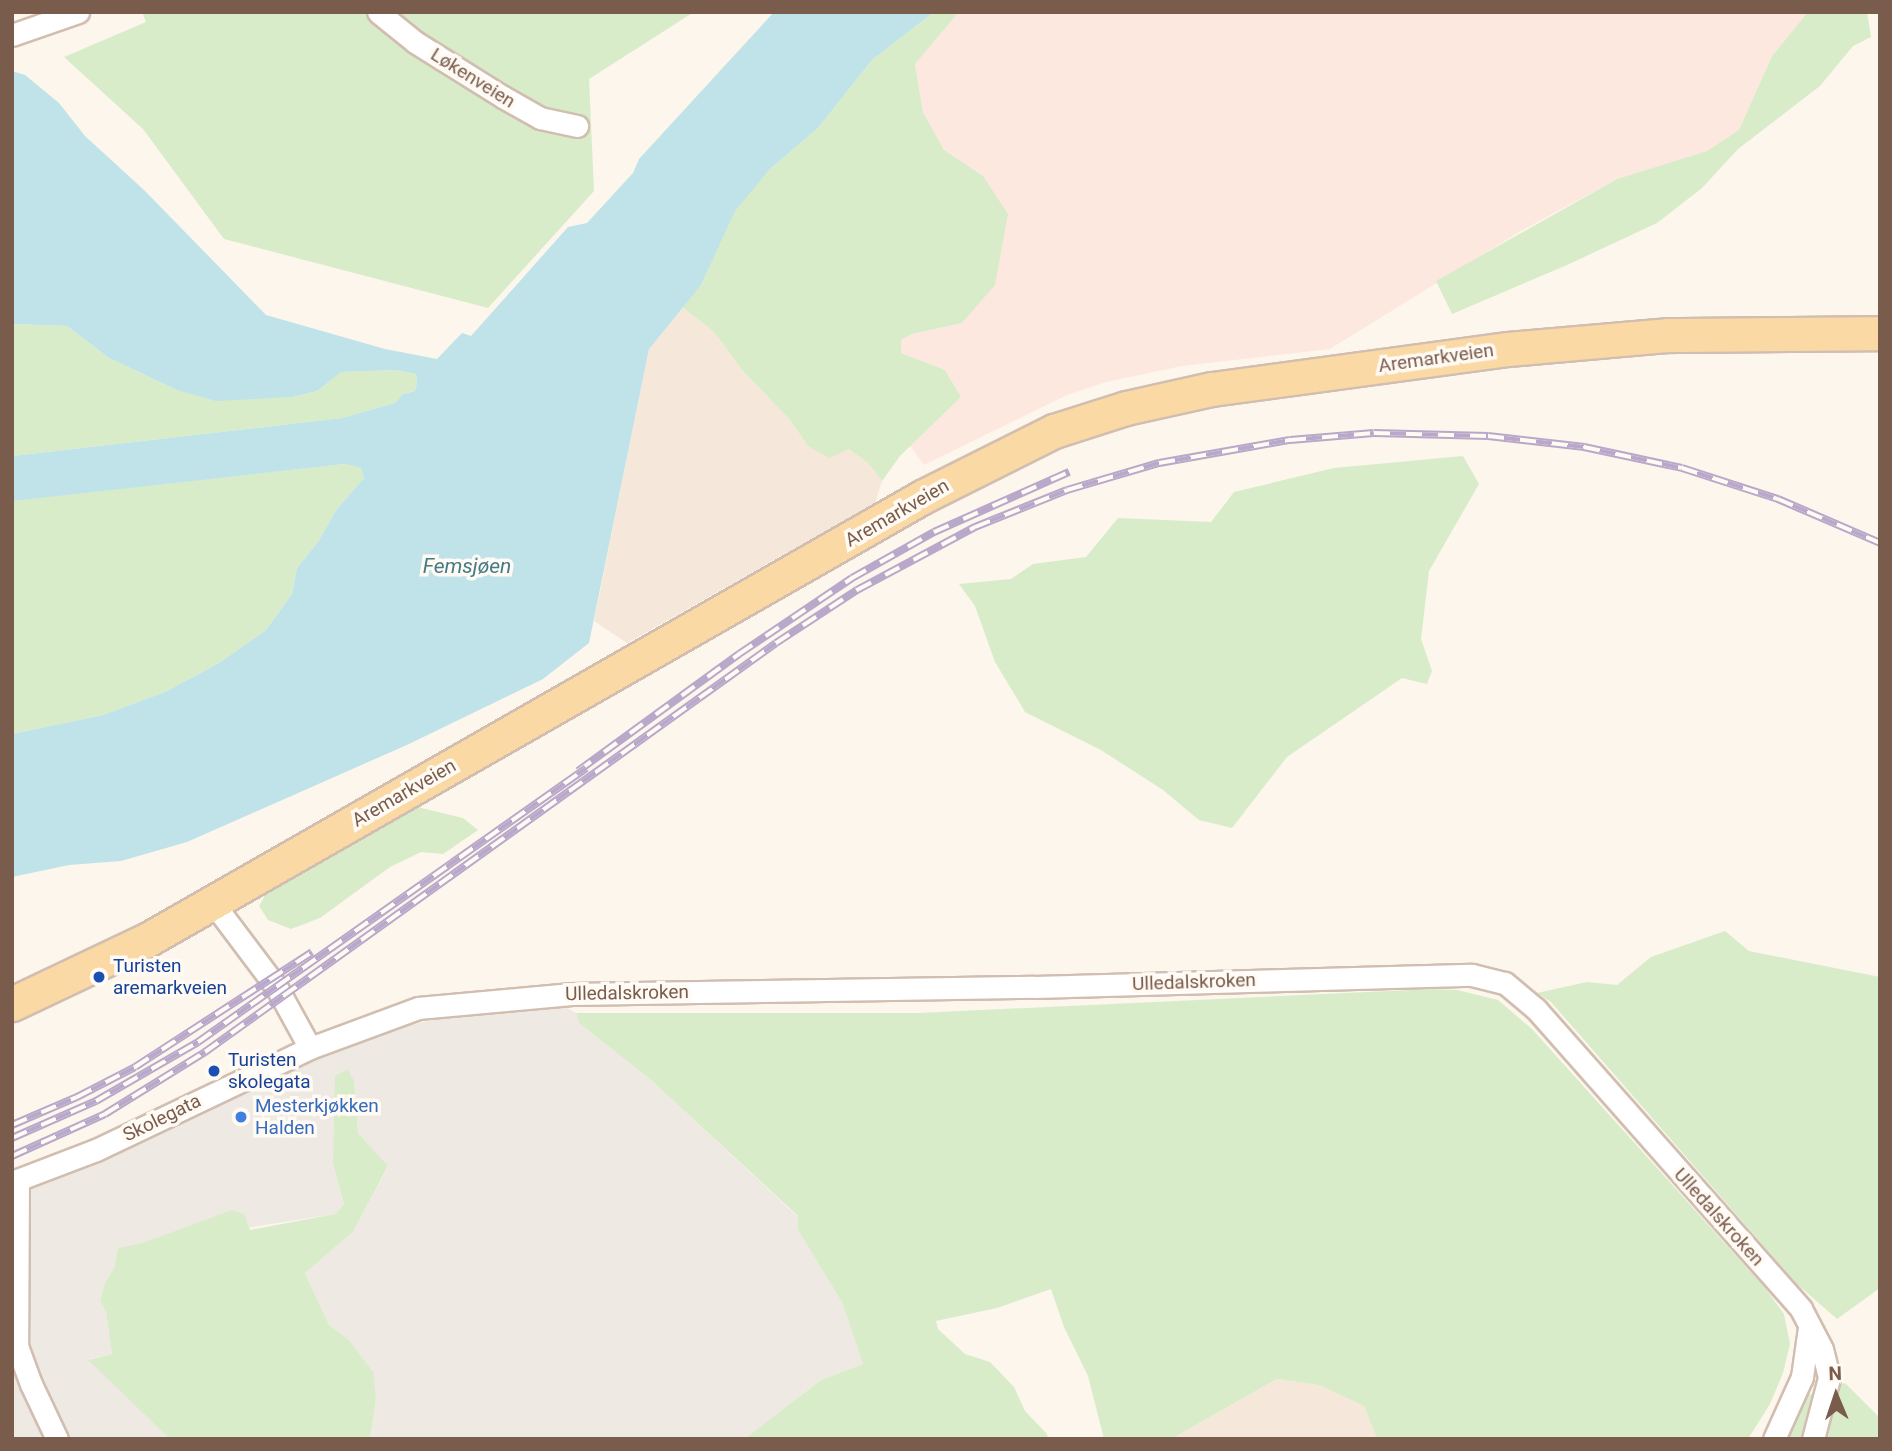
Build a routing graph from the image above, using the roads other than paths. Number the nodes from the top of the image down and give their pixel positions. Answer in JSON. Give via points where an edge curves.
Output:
{"nodes":[{"id":1,"x":78,"y":12,"type":"edge"},
{"id":2,"x":378,"y":12,"type":"edge"},
{"id":3,"x":12,"y":35,"type":"edge"},
{"id":4,"x":576,"y":126,"type":"dead end"},
{"id":5,"x":1880,"y":332,"type":"edge"},
{"id":6,"x":213,"y":904,"type":"junction"},
{"id":7,"x":12,"y":1003,"type":"edge"},
{"id":8,"x":310,"y":1048,"type":"junction"},
{"id":9,"x":15,"y":1181,"type":"edge"},
{"id":10,"x":1809,"y":1328,"type":"junction"},
{"id":11,"x":57,"y":1439,"type":"edge"},
{"id":12,"x":1774,"y":1439,"type":"edge"},
{"id":13,"x":1813,"y":1439,"type":"edge"}],
"edges":[{"from":1,"to":3,"type":"street"},
{"from":2,"to":4,"type":"street","name":"Løkenveien","via":[[415,42],[503,97],[540,118]]},
{"from":5,"to":6,"type":"main road","name":"Aremarkveien","via":[[1669,335],[1508,349],[1212,389],[1091,419],[1016,449],[922,498]]},
{"from":6,"to":7,"type":"main road","name":"Aremarkveien","via":[[81,974]]},
{"from":6,"to":8,"type":"street","via":[[277,988]]},
{"from":8,"to":9,"type":"street","name":"Skolegata","via":[[96,1150]]},
{"from":8,"to":10,"type":"street","name":"Ulledalskroken","via":[[418,1008],[571,994],[1472,975],[1505,983],[1536,1009],[1801,1309]]},
{"from":9,"to":11,"type":"street","via":[[17,1346]]},
{"from":10,"to":12,"type":"street","via":[[1802,1377]]},
{"from":10,"to":13,"type":"street","name":"Ulledalskroken","via":[[1822,1349],[1829,1378]]}]}
